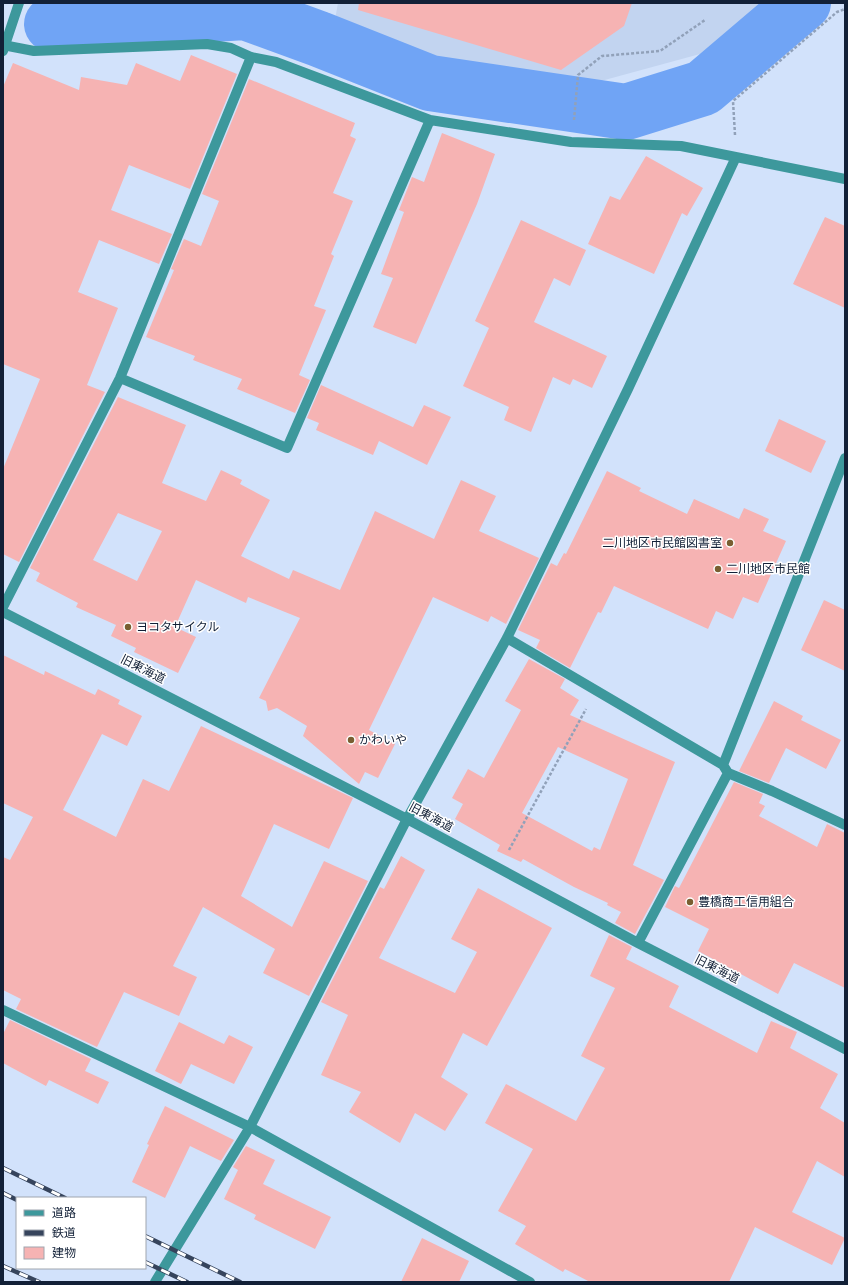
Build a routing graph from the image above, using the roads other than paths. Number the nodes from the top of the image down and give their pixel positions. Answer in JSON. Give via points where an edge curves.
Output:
{"nodes":[{"id":1,"x":19,"y":3,"type":"edge"},
{"id":2,"x":4,"y":48,"type":"edge"},
{"id":3,"x":251,"y":57,"type":"junction"},
{"id":4,"x":430,"y":120,"type":"junction"},
{"id":5,"x":736,"y":157,"type":"junction"},
{"id":6,"x":845,"y":179,"type":"edge"},
{"id":7,"x":120,"y":378,"type":"junction"},
{"id":8,"x":845,"y":458,"type":"edge"},
{"id":9,"x":3,"y":607,"type":"edge"},
{"id":10,"x":3,"y":612,"type":"edge"},
{"id":11,"x":507,"y":638,"type":"junction"},
{"id":12,"x":725,"y":769,"type":"junction"},
{"id":13,"x":407,"y":819,"type":"junction"},
{"id":14,"x":845,"y":825,"type":"edge"},
{"id":15,"x":638,"y":943,"type":"junction"},
{"id":16,"x":3,"y":1010,"type":"edge"},
{"id":17,"x":845,"y":1049,"type":"edge"},
{"id":18,"x":250,"y":1127,"type":"junction"},
{"id":19,"x":155,"y":1282,"type":"edge"},
{"id":20,"x":530,"y":1282,"type":"edge"}],
"edges":[{"from":1,"to":2,"type":"street"},
{"from":2,"to":3,"type":"street","via":[[34,51],[207,44],[231,48]]},
{"from":3,"to":4,"type":"street","via":[[276,62]]},
{"from":3,"to":7,"type":"street"},
{"from":4,"to":5,"type":"street","via":[[571,142],[681,146]]},
{"from":4,"to":7,"type":"street","via":[[287,448]]},
{"from":5,"to":6,"type":"street"},
{"from":5,"to":11,"type":"street","via":[[625,396]]},
{"from":7,"to":9,"type":"street"},
{"from":8,"to":12,"type":"street"},
{"from":10,"to":13,"type":"street","name":"旧東海道"},
{"from":11,"to":12,"type":"street"},
{"from":11,"to":13,"type":"street"},
{"from":12,"to":14,"type":"street"},
{"from":12,"to":15,"type":"street"},
{"from":13,"to":15,"type":"street","name":"旧東海道"},
{"from":13,"to":18,"type":"street"},
{"from":15,"to":17,"type":"street","name":"旧東海道"},
{"from":16,"to":18,"type":"street"},
{"from":18,"to":19,"type":"street"},
{"from":18,"to":20,"type":"street"}]}
